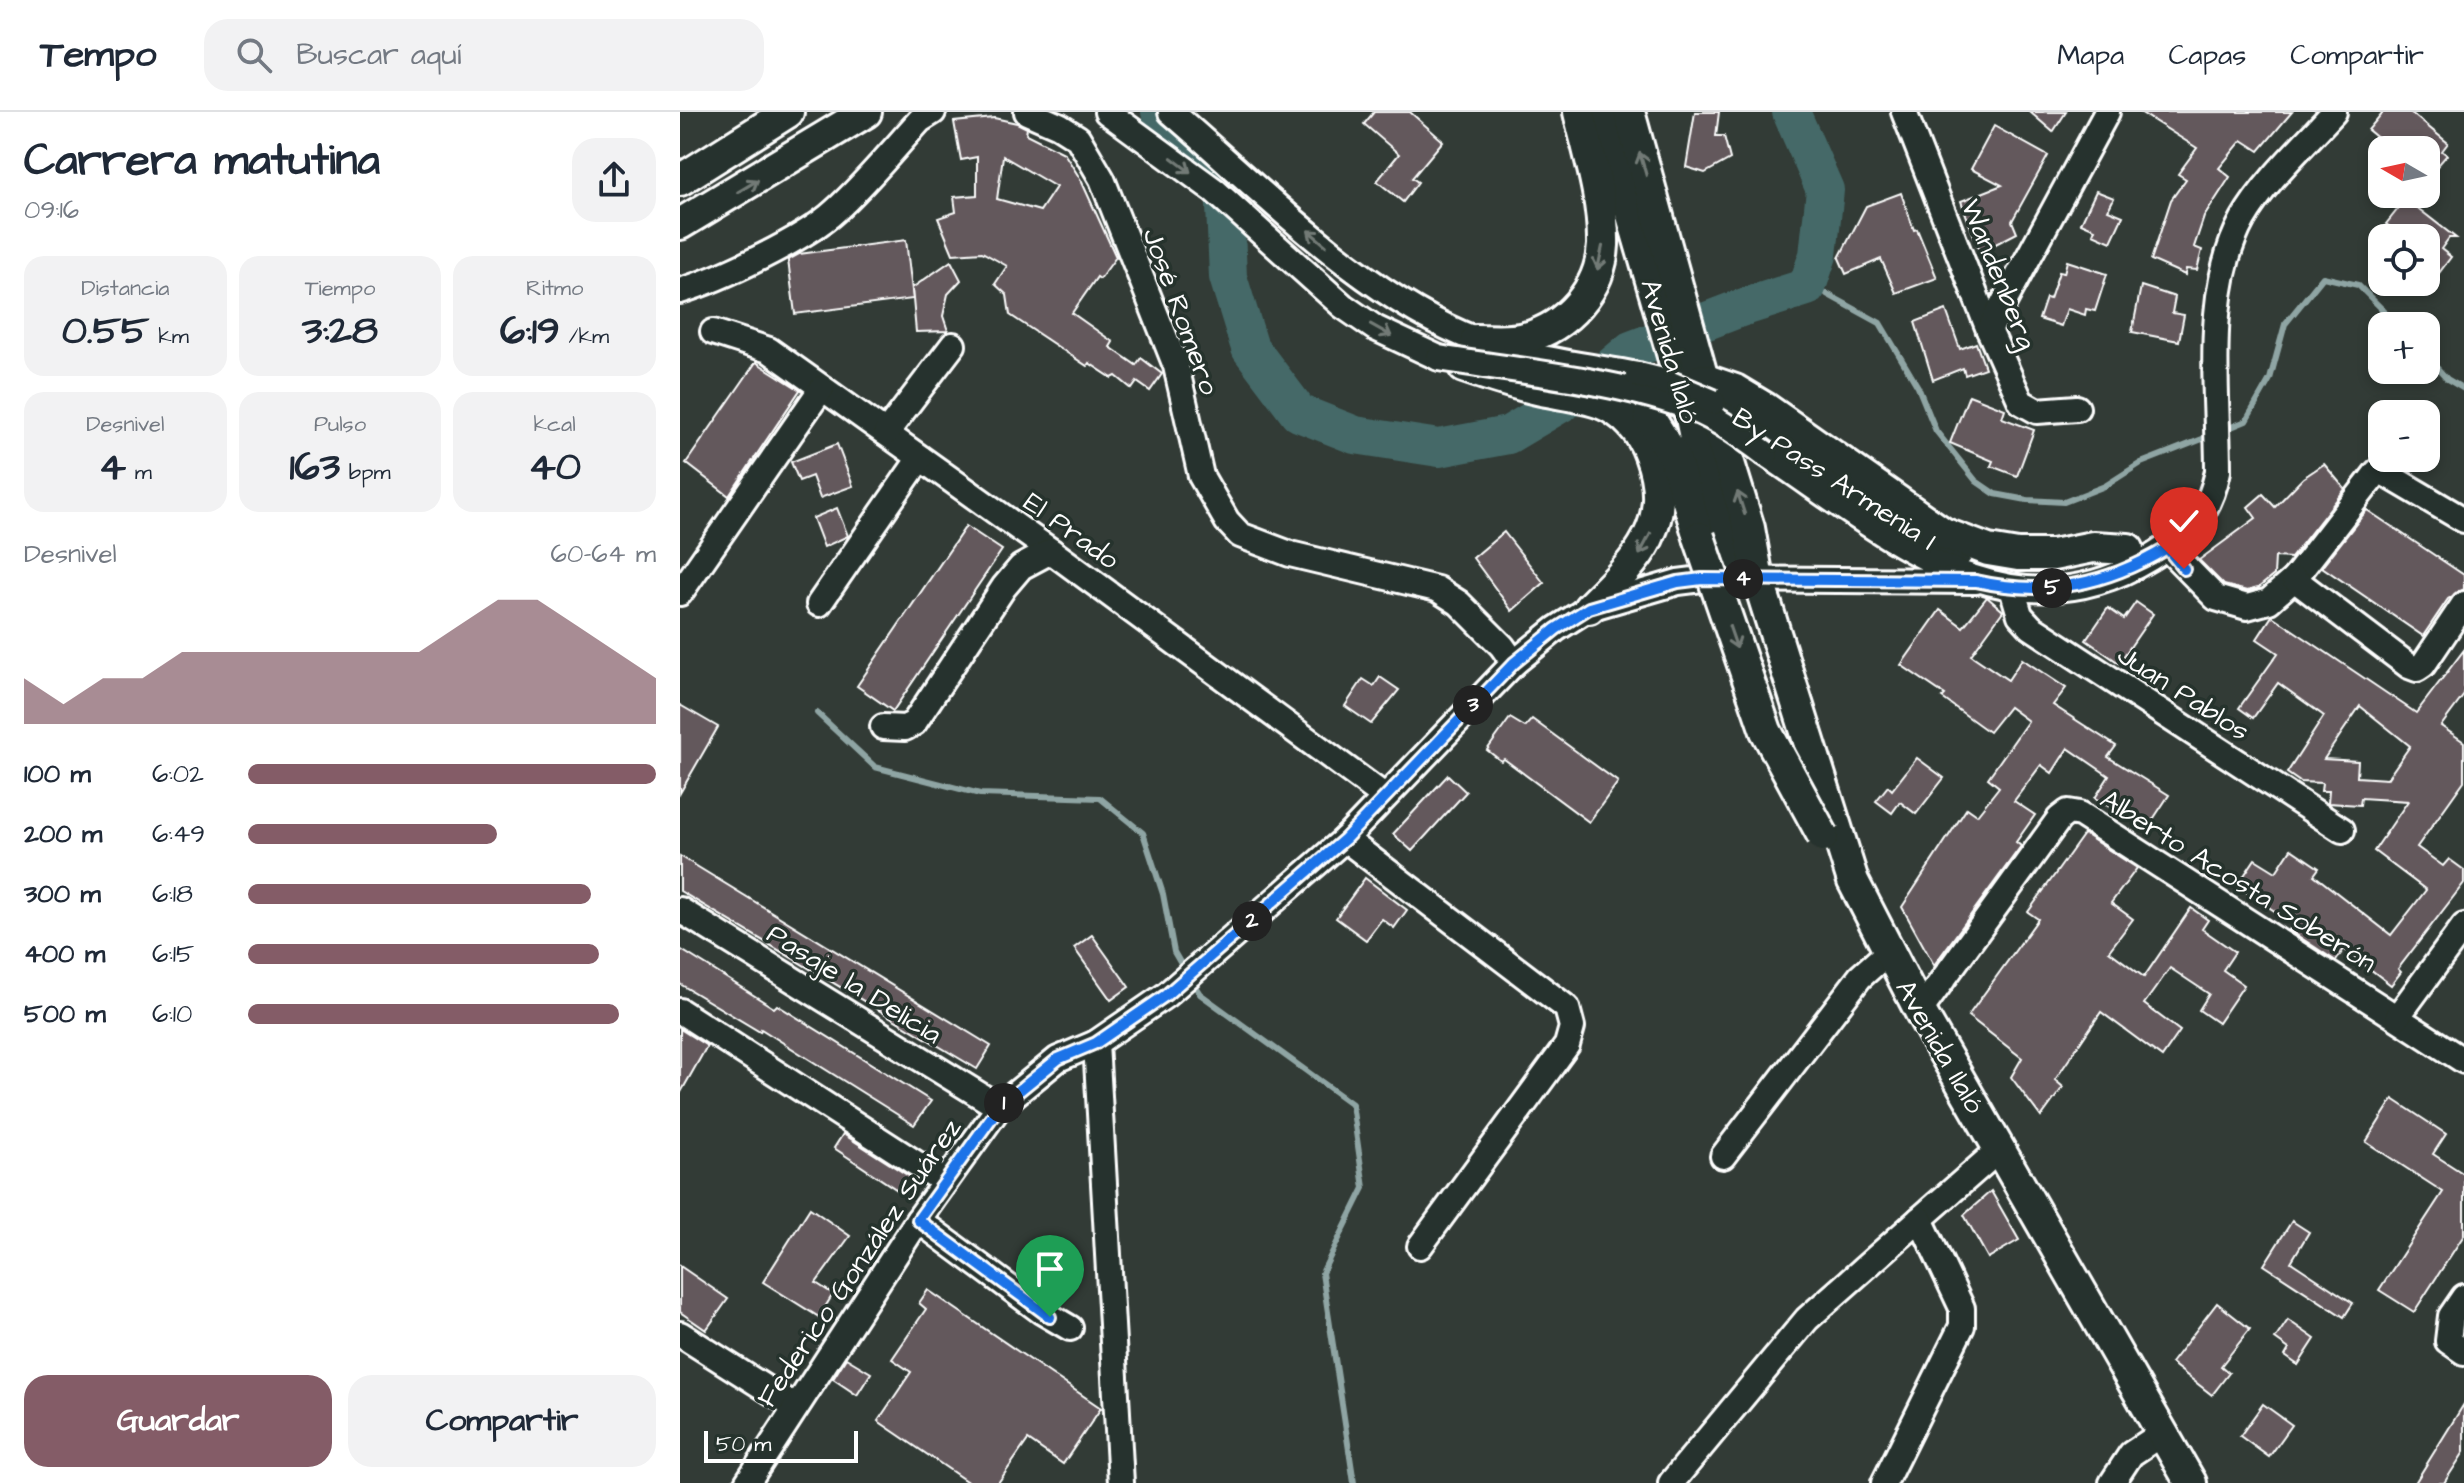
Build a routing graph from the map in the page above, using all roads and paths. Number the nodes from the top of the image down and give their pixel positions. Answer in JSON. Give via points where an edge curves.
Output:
{"nodes":[{"id":1,"x":788,"y":112,"type":"edge"},
{"id":2,"x":866,"y":112,"type":"edge"},
{"id":3,"x":933,"y":112,"type":"edge"},
{"id":4,"x":1027,"y":112,"type":"edge"},
{"id":5,"x":1171,"y":112,"type":"edge"},
{"id":6,"x":1579,"y":112,"type":"edge"},
{"id":7,"x":1602,"y":112,"type":"edge"},
{"id":8,"x":1629,"y":112,"type":"edge"},
{"id":9,"x":1904,"y":112,"type":"edge"},
{"id":10,"x":2107,"y":112,"type":"edge"},
{"id":11,"x":2334,"y":112,"type":"edge"},
{"id":12,"x":1113,"y":115,"type":"edge"},
{"id":13,"x":680,"y":180,"type":"edge"},
{"id":14,"x":680,"y":224,"type":"edge"},
{"id":15,"x":1660,"y":267,"type":"junction"},
{"id":16,"x":680,"y":291,"type":"edge"},
{"id":17,"x":1989,"y":330,"type":"junction"},
{"id":18,"x":713,"y":332,"type":"dead end"},
{"id":19,"x":1476,"y":340,"type":"junction"},
{"id":20,"x":953,"y":345,"type":"dead end"},
{"id":21,"x":1439,"y":358,"type":"junction"},
{"id":22,"x":1692,"y":369,"type":"junction"},
{"id":23,"x":1609,"y":387,"type":"junction"},
{"id":24,"x":822,"y":388,"type":"junction"},
{"id":25,"x":2077,"y":408,"type":"dead end"},
{"id":26,"x":886,"y":433,"type":"junction"},
{"id":27,"x":920,"y":458,"type":"junction"},
{"id":28,"x":2210,"y":501,"type":"junction"},
{"id":29,"x":2464,"y":520,"type":"edge"},
{"id":30,"x":1924,"y":548,"type":"junction"},
{"id":31,"x":2167,"y":548,"type":"junction"},
{"id":32,"x":2128,"y":549,"type":"junction"},
{"id":33,"x":1051,"y":551,"type":"junction"},
{"id":34,"x":1758,"y":579,"type":"junction"},
{"id":35,"x":2294,"y":579,"type":"junction"},
{"id":36,"x":1976,"y":581,"type":"junction"},
{"id":37,"x":2012,"y":588,"type":"junction"},
{"id":38,"x":680,"y":593,"type":"edge"},
{"id":39,"x":819,"y":604,"type":"dead end"},
{"id":40,"x":2464,"y":604,"type":"edge"},
{"id":41,"x":1589,"y":608,"type":"junction"},
{"id":42,"x":1514,"y":663,"type":"junction"},
{"id":43,"x":883,"y":727,"type":"dead end"},
{"id":44,"x":1384,"y":796,"type":"junction"},
{"id":45,"x":2342,"y":830,"type":"dead end"},
{"id":46,"x":1345,"y":839,"type":"junction"},
{"id":47,"x":1853,"y":881,"type":"junction"},
{"id":48,"x":680,"y":910,"type":"edge"},
{"id":49,"x":2464,"y":926,"type":"edge"},
{"id":50,"x":1888,"y":952,"type":"junction"},
{"id":51,"x":680,"y":1011,"type":"edge"},
{"id":52,"x":1920,"y":1011,"type":"junction"},
{"id":53,"x":2398,"y":1016,"type":"junction"},
{"id":54,"x":1096,"y":1043,"type":"junction"},
{"id":55,"x":2464,"y":1061,"type":"edge"},
{"id":56,"x":999,"y":1107,"type":"junction"},
{"id":57,"x":2001,"y":1148,"type":"junction"},
{"id":58,"x":1723,"y":1156,"type":"dead end"},
{"id":59,"x":945,"y":1182,"type":"junction"},
{"id":60,"x":1920,"y":1219,"type":"junction"},
{"id":61,"x":918,"y":1220,"type":"junction"},
{"id":62,"x":1420,"y":1246,"type":"dead end"},
{"id":63,"x":2464,"y":1297,"type":"edge"},
{"id":64,"x":1070,"y":1328,"type":"dead end"},
{"id":65,"x":680,"y":1334,"type":"edge"},
{"id":66,"x":2464,"y":1352,"type":"edge"},
{"id":67,"x":795,"y":1407,"type":"junction"},
{"id":68,"x":2161,"y":1434,"type":"junction"},
{"id":69,"x":747,"y":1483,"type":"edge"},
{"id":70,"x":1121,"y":1483,"type":"edge"},
{"id":71,"x":1671,"y":1483,"type":"edge"},
{"id":72,"x":1884,"y":1483,"type":"edge"},
{"id":73,"x":2112,"y":1483,"type":"edge"},
{"id":74,"x":2191,"y":1483,"type":"edge"}],
"edges":[{"from":1,"to":13,"type":"main road"},
{"from":14,"to":2,"type":"main road","one_way":true},
{"from":3,"to":16,"type":"street","via":[[832,214],[712,281]]},
{"from":4,"to":42,"type":"street","name":"José Romero","via":[[1078,138],[1102,179],[1176,366],[1201,476],[1227,521],[1240,535],[1290,554],[1437,589],[1459,603]]},
{"from":19,"to":5,"type":"street","name":"By Pass Armenia I","one_way":true,"via":[[1419,313],[1358,273]]},
{"from":6,"to":19,"type":"main road","one_way":true,"via":[[1601,222],[1601,255],[1593,281],[1579,304],[1541,333],[1523,339]]},
{"from":7,"to":15,"type":"main road","name":"Avenida Ilaló"},
{"from":15,"to":8,"type":"main road","name":"Avenida Ilaló","one_way":true},
{"from":9,"to":17,"type":"street","name":"Wandenberg"},
{"from":10,"to":17,"type":"street"},
{"from":11,"to":28,"type":"street","via":[[2244,216],[2224,265],[2217,321],[2218,471]]},
{"from":12,"to":21,"type":"street","name":"By Pass Armenia I","one_way":true,"via":[[1215,191],[1343,306],[1375,328]]},
{"from":15,"to":22,"type":"main road","name":"Avenida Ilaló"},
{"from":17,"to":25,"type":"street","name":"Wandenberg","via":[[2027,408]]},
{"from":18,"to":24,"type":"street","name":"El Prado","via":[[769,350]]},
{"from":19,"to":30,"type":"street","name":"By Pass Armenia I","bridge":true,"via":[[1693,392],[1776,435]]},
{"from":20,"to":26,"type":"street"},
{"from":21,"to":23,"type":"street","name":"By Pass Armenia I","bridge":true},
{"from":21,"to":41,"type":"main road","one_way":true,"bridge":true,"via":[[1512,383],[1600,403],[1620,414],[1646,443],[1658,476],[1655,525],[1642,552]]},
{"from":22,"to":32,"type":"main road","via":[[1765,408],[1962,542],[2018,555]]},
{"from":22,"to":34,"type":"main road","name":"Avenida Ilaló","via":[[1749,528]]},
{"from":23,"to":30,"type":"street","name":"By Pass Armenia I","bridge":true,"via":[[1693,409],[1722,423]]},
{"from":23,"to":47,"type":"main road","one_way":true,"bridge":true,"via":[[1647,415],[1674,456],[1766,731]]},
{"from":24,"to":26,"type":"street","name":"El Prado"},
{"from":24,"to":38,"type":"street"},
{"from":26,"to":27,"type":"street","name":"El Prado"},
{"from":27,"to":33,"type":"street","name":"El Prado"},
{"from":27,"to":39,"type":"street"},
{"from":28,"to":31,"type":"street","name":"By Pass Armenia I","via":[[2201,519]]},
{"from":28,"to":32,"type":"street","name":"By Pass Armenia I","via":[[2166,533]]},
{"from":29,"to":35,"type":"street","via":[[2377,472]]},
{"from":30,"to":32,"type":"street","name":"By Pass Armenia I","via":[[2027,565],[2078,562]]},
{"from":30,"to":36,"type":"street","name":"By Pass Armenia I","via":[[1946,570]]},
{"from":31,"to":35,"type":"street","via":[[2205,589],[2227,604],[2247,607],[2269,601]]},
{"from":31,"to":37,"type":"street","name":"By Pass Armenia I","via":[[2139,565],[2086,584]]},
{"from":33,"to":43,"type":"street","via":[[1021,567],[1004,587],[914,723]]},
{"from":33,"to":44,"type":"street","name":"El Prado"},
{"from":34,"to":36,"type":"street","name":"Federico González Suárez"},
{"from":34,"to":41,"type":"street","name":"Federico González Suárez","via":[[1678,582]]},
{"from":34,"to":47,"type":"main road","name":"Avenida Ilaló"},
{"from":35,"to":40,"type":"street","via":[[2417,669]]},
{"from":36,"to":37,"type":"street","name":"By Pass Armenia I"},
{"from":37,"to":45,"type":"street","name":"Juan Pablos","via":[[2020,615],[2031,627]]},
{"from":41,"to":42,"type":"street","name":"Federico González Suárez"},
{"from":42,"to":44,"type":"street","name":"Federico González Suárez"},
{"from":44,"to":46,"type":"street","name":"Federico González Suárez"},
{"from":46,"to":54,"type":"street","name":"Federico González Suárez","via":[[1166,995]]},
{"from":46,"to":62,"type":"street","via":[[1567,1008],[1572,1027],[1567,1045]]},
{"from":47,"to":50,"type":"main road","name":"Avenida Ilaló"},
{"from":48,"to":56,"type":"street","name":"Pasaje la Delicia"},
{"from":49,"to":53,"type":"street"},
{"from":50,"to":52,"type":"main road","name":"Avenida Ilaló"},
{"from":50,"to":58,"type":"street","via":[[1860,977]]},
{"from":51,"to":59,"type":"street"},
{"from":52,"to":53,"type":"street","name":"Alberto Acosta Soberón","via":[[2068,812],[2080,814]]},
{"from":52,"to":57,"type":"main road","name":"Avenida Ilaló"},
{"from":53,"to":55,"type":"street","name":"Alberto Acosta Soberón"},
{"from":54,"to":56,"type":"street","name":"Federico González Suárez","via":[[1058,1059]]},
{"from":54,"to":70,"type":"street"},
{"from":56,"to":59,"type":"street","name":"Federico González Suárez"},
{"from":57,"to":60,"type":"street"},
{"from":57,"to":68,"type":"main road","name":"Avenida Ilaló"},
{"from":59,"to":61,"type":"street","name":"Federico González Suárez"},
{"from":60,"to":71,"type":"street","via":[[1807,1319]]},
{"from":60,"to":72,"type":"street","via":[[1962,1308],[1962,1326]]},
{"from":61,"to":64,"type":"street"},
{"from":61,"to":67,"type":"street","name":"Federico González Suárez"},
{"from":63,"to":66,"type":"street","via":[[2451,1316],[2448,1341]]},
{"from":65,"to":67,"type":"street"},
{"from":67,"to":69,"type":"street","name":"Federico González Suárez"},
{"from":68,"to":73,"type":"street","via":[[2131,1454]]},
{"from":68,"to":74,"type":"main road","name":"Avenida Ilaló"}]}
